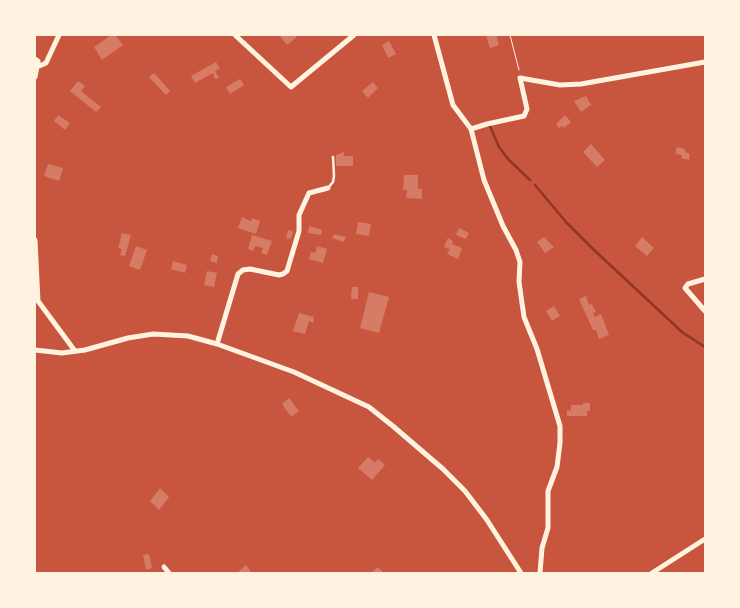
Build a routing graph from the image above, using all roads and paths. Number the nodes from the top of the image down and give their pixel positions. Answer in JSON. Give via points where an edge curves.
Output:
{"nodes":[{"id":1,"x":58,"y":35,"type":"edge"},
{"id":2,"x":235,"y":35,"type":"edge"},
{"id":3,"x":354,"y":35,"type":"edge"},
{"id":4,"x":434,"y":35,"type":"edge"},
{"id":5,"x":510,"y":35,"type":"edge"},
{"id":6,"x":35,"y":59,"type":"edge"},
{"id":7,"x":705,"y":62,"type":"edge"},
{"id":8,"x":37,"y":66,"type":"junction"},
{"id":9,"x":35,"y":77,"type":"edge"},
{"id":10,"x":520,"y":78,"type":"junction"},
{"id":11,"x":471,"y":129,"type":"junction"},
{"id":12,"x":333,"y":157,"type":"dead end"},
{"id":13,"x":328,"y":188,"type":"joint"},
{"id":14,"x":35,"y":240,"type":"edge"},
{"id":15,"x":705,"y":280,"type":"edge"},
{"id":16,"x":705,"y":311,"type":"edge"},
{"id":17,"x":218,"y":344,"type":"junction"},
{"id":18,"x":35,"y":350,"type":"edge"},
{"id":19,"x":75,"y":351,"type":"junction"},
{"id":20,"x":705,"y":539,"type":"edge"},
{"id":21,"x":164,"y":567,"type":"dead end"},
{"id":22,"x":169,"y":573,"type":"edge"},
{"id":23,"x":521,"y":573,"type":"edge"},
{"id":24,"x":540,"y":573,"type":"edge"},
{"id":25,"x":652,"y":573,"type":"edge"}],
"edges":[{"from":1,"to":8,"type":"street","via":[[46,63]]},
{"from":2,"to":3,"type":"street","via":[[291,87]]},
{"from":4,"to":11,"type":"street","via":[[453,105]]},
{"from":5,"to":10,"type":"path"},
{"from":6,"to":8,"type":"street"},
{"from":7,"to":10,"type":"street","via":[[582,84],[560,85]]},
{"from":8,"to":9,"type":"street"},
{"from":10,"to":11,"type":"street","via":[[527,109],[524,116]]},
{"from":11,"to":24,"type":"street","via":[[484,180],[520,262],[520,297],[524,317],[560,426],[557,467],[548,491],[548,528]]},
{"from":12,"to":13,"type":"lane","via":[[334,176]]},
{"from":13,"to":17,"type":"street","via":[[309,193],[299,215],[299,232],[287,271],[279,274],[250,269],[238,274]]},
{"from":14,"to":19,"type":"street","via":[[38,300]]},
{"from":15,"to":16,"type":"street","via":[[688,284],[685,288]]},
{"from":17,"to":19,"type":"street","via":[[188,336],[153,334]]},
{"from":17,"to":23,"type":"street","via":[[294,372],[369,407],[465,491],[488,520]]},
{"from":18,"to":19,"type":"street"},
{"from":20,"to":25,"type":"street"},
{"from":21,"to":22,"type":"street"}]}
